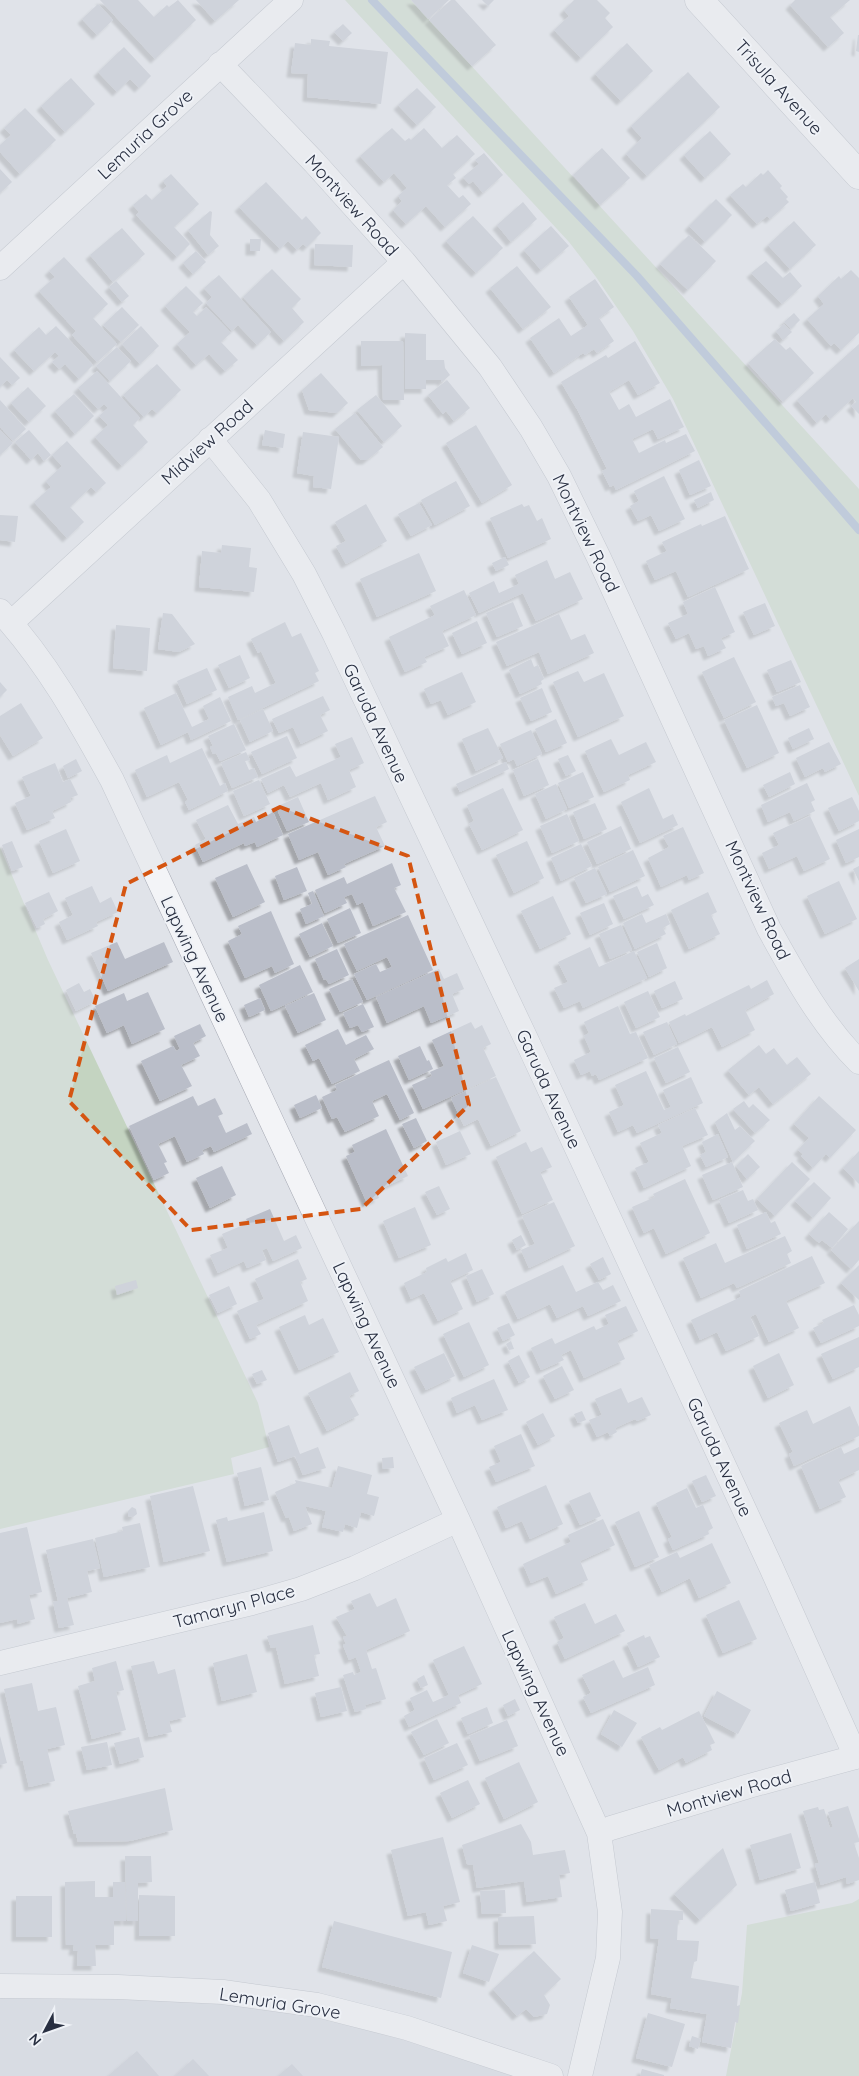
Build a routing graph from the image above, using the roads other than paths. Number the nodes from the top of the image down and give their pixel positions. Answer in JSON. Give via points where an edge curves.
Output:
{"nodes":[{"id":1,"x":291,"y":0,"type":"edge"},
{"id":2,"x":700,"y":0,"type":"edge"},
{"id":3,"x":220,"y":64,"type":"junction"},
{"id":4,"x":858,"y":171,"type":"edge"},
{"id":5,"x":404,"y":262,"type":"junction"},
{"id":6,"x":0,"y":268,"type":"edge"},
{"id":7,"x":210,"y":439,"type":"junction"},
{"id":8,"x":6,"y":617,"type":"edge"},
{"id":9,"x":859,"y":1062,"type":"edge"},
{"id":10,"x":458,"y":1520,"type":"junction"},
{"id":11,"x":0,"y":1663,"type":"edge"},
{"id":12,"x":857,"y":1757,"type":"edge"},
{"id":13,"x":599,"y":1833,"type":"junction"},
{"id":14,"x":0,"y":1986,"type":"edge"},
{"id":15,"x":551,"y":2076,"type":"edge"},
{"id":16,"x":580,"y":2076,"type":"edge"}],
"edges":[{"from":1,"to":3,"type":"street","name":"Lemuria Grove"},
{"from":2,"to":4,"type":"street","name":"Trisula Avenue"},
{"from":3,"to":5,"type":"street","name":"Montview Road"},
{"from":3,"to":6,"type":"street","name":"Lemuria Grove"},
{"from":5,"to":7,"type":"street","name":"Midview Road"},
{"from":5,"to":9,"type":"street","name":"Montview Road","via":[[490,367],[559,476],[769,929],[825,1023]]},
{"from":7,"to":8,"type":"street","name":"Midview Road"},
{"from":7,"to":12,"type":"street","name":"Garuda Avenue","via":[[259,500],[304,574],[334,633],[523,1032]]},
{"from":8,"to":10,"type":"street","name":"Lapwing Avenue","via":[[48,669],[112,780]]},
{"from":10,"to":11,"type":"street","name":"Tamaryn Place","via":[[355,1568],[301,1588],[252,1603]]},
{"from":10,"to":13,"type":"street","name":"Lapwing Avenue"},
{"from":12,"to":13,"type":"street","name":"Montview Road","via":[[749,1786]]},
{"from":13,"to":16,"type":"street","name":"Lapwing Avenue","via":[[610,1912],[608,1958]]},
{"from":14,"to":15,"type":"street","name":"Lemuria Grove","via":[[223,1992],[317,2006],[406,2028]]}]}
